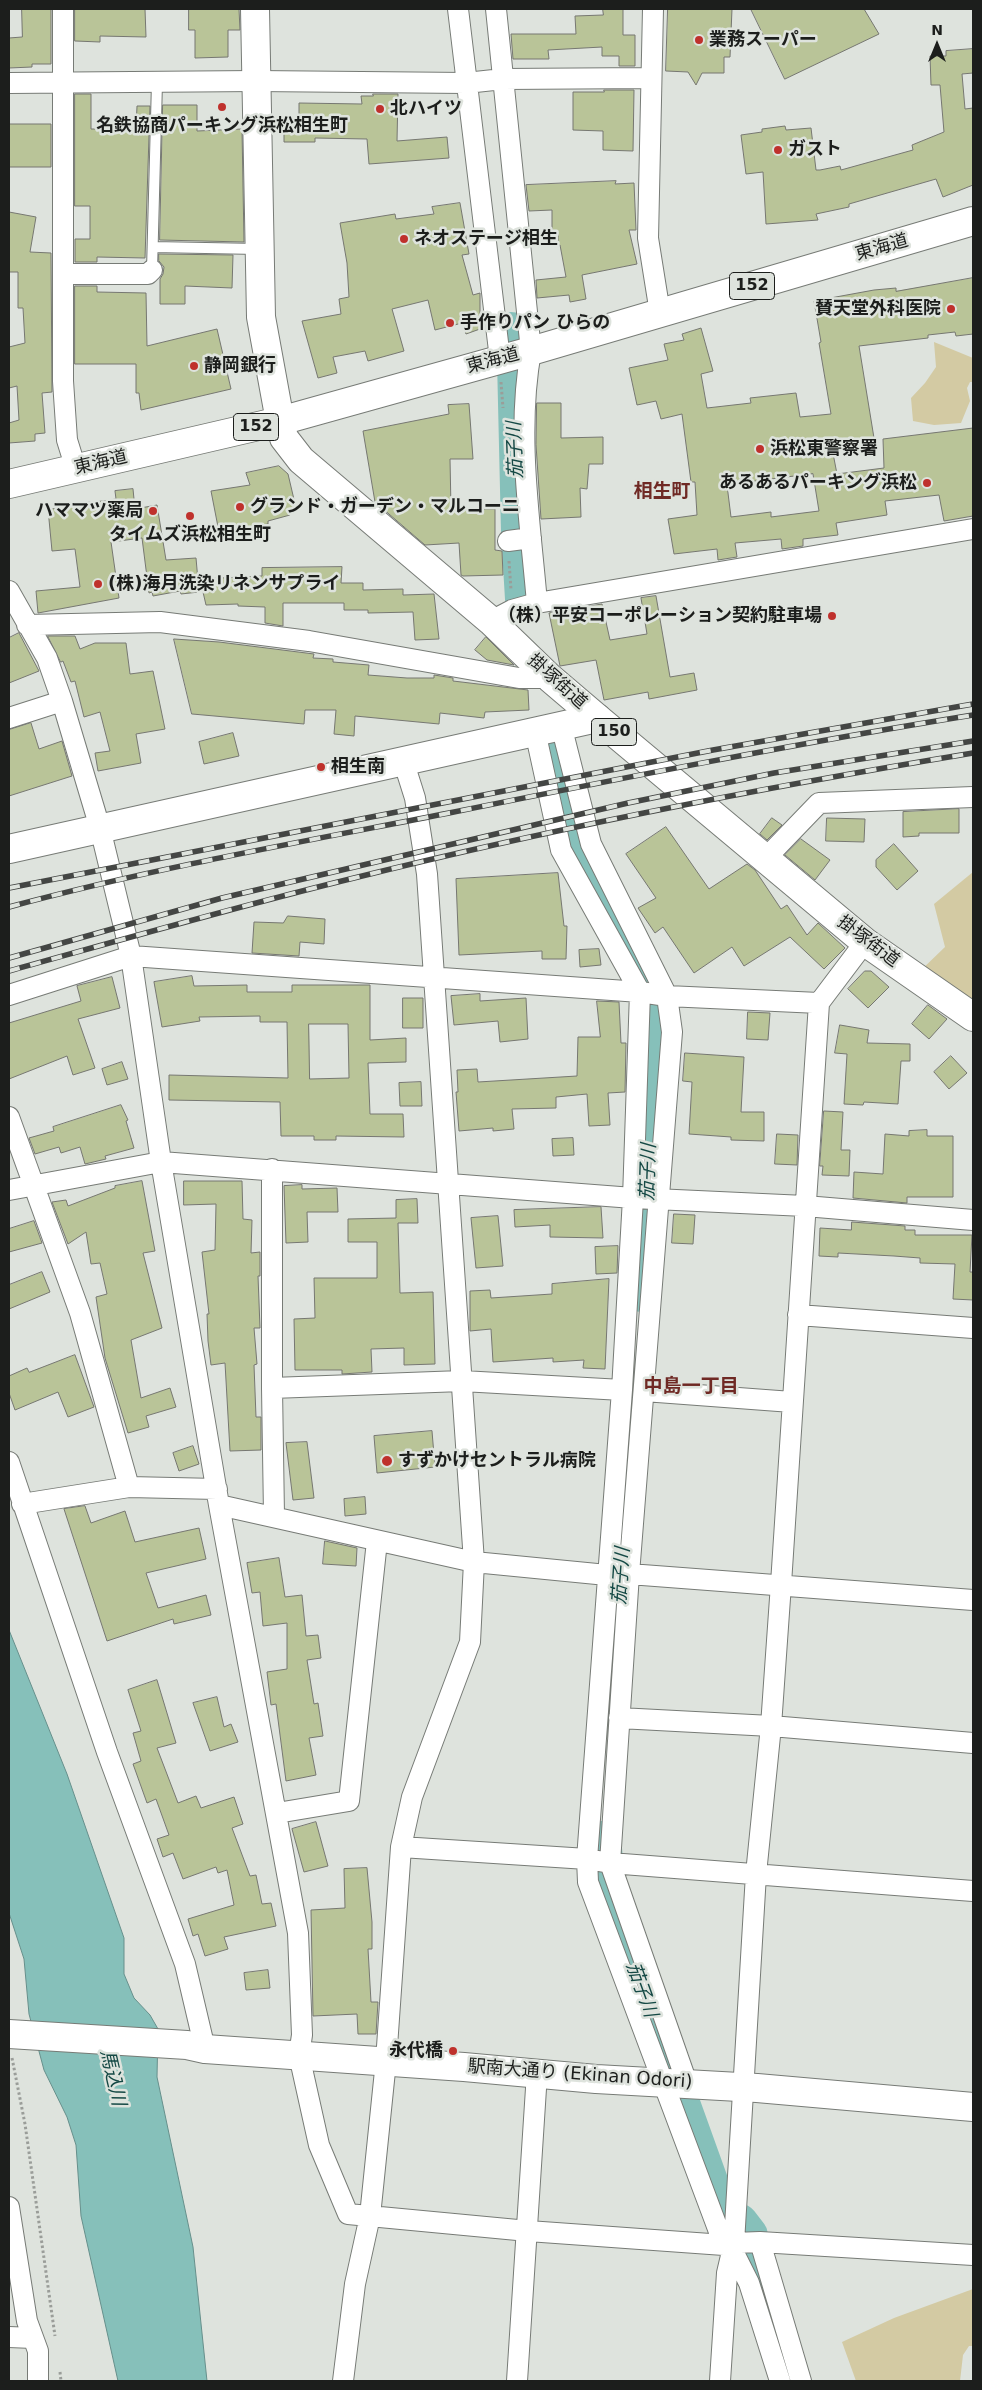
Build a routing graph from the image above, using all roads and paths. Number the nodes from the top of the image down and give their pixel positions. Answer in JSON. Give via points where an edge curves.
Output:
{"nodes":[{"id":1,"x":64,"y":9,"type":"edge"},
{"id":2,"x":255,"y":9,"type":"edge"},
{"id":3,"x":458,"y":9,"type":"edge"},
{"id":4,"x":496,"y":9,"type":"edge"},
{"id":5,"x":653,"y":9,"type":"edge"},
{"id":6,"x":650,"y":78,"type":"junction"},
{"id":7,"x":503,"y":79,"type":"junction"},
{"id":8,"x":256,"y":81,"type":"junction"},
{"id":9,"x":157,"y":82,"type":"junction"},
{"id":10,"x":9,"y":83,"type":"edge"},
{"id":11,"x":64,"y":83,"type":"junction"},
{"id":12,"x":466,"y":83,"type":"junction"},
{"id":13,"x":973,"y":221,"type":"edge"},
{"id":14,"x":153,"y":247,"type":"junction"},
{"id":15,"x":258,"y":249,"type":"junction"},
{"id":16,"x":152,"y":270,"type":"joint"},
{"id":17,"x":64,"y":274,"type":"junction"},
{"id":18,"x":660,"y":313,"type":"junction"},
{"id":19,"x":531,"y":352,"type":"junction"},
{"id":20,"x":500,"y":358,"type":"junction"},
{"id":21,"x":280,"y":421,"type":"junction"},
{"id":22,"x":76,"y":469,"type":"junction"},
{"id":23,"x":9,"y":484,"type":"edge"},
{"id":24,"x":973,"y":529,"type":"edge"},
{"id":25,"x":531,"y":538,"type":"junction"},
{"id":26,"x":508,"y":541,"type":"dead end"},
{"id":27,"x":9,"y":591,"type":"edge"},
{"id":28,"x":537,"y":603,"type":"junction"},
{"id":29,"x":491,"y":621,"type":"junction"},
{"id":30,"x":27,"y":625,"type":"junction"},
{"id":31,"x":550,"y":678,"type":"junction"},
{"id":32,"x":62,"y":701,"type":"junction"},
{"id":33,"x":9,"y":718,"type":"edge"},
{"id":34,"x":597,"y":718,"type":"junction"},
{"id":35,"x":548,"y":728,"type":"junction"},
{"id":36,"x":403,"y":760,"type":"junction"},
{"id":37,"x":973,"y":797,"type":"edge"},
{"id":38,"x":100,"y":828,"type":"junction"},
{"id":39,"x":9,"y":849,"type":"edge"},
{"id":40,"x":765,"y":859,"type":"junction"},
{"id":41,"x":865,"y":942,"type":"junction"},
{"id":42,"x":131,"y":956,"type":"junction"},
{"id":43,"x":436,"y":978,"type":"junction"},
{"id":44,"x":640,"y":992,"type":"junction"},
{"id":45,"x":9,"y":995,"type":"edge"},
{"id":46,"x":667,"y":996,"type":"junction"},
{"id":47,"x":819,"y":1003,"type":"junction"},
{"id":48,"x":973,"y":1017,"type":"edge"},
{"id":49,"x":9,"y":1117,"type":"edge"},
{"id":50,"x":161,"y":1162,"type":"junction"},
{"id":51,"x":272,"y":1169,"type":"junction"},
{"id":52,"x":449,"y":1184,"type":"junction"},
{"id":53,"x":33,"y":1185,"type":"junction"},
{"id":54,"x":9,"y":1190,"type":"edge"},
{"id":55,"x":633,"y":1198,"type":"junction"},
{"id":56,"x":660,"y":1199,"type":"junction"},
{"id":57,"x":805,"y":1206,"type":"junction"},
{"id":58,"x":973,"y":1220,"type":"edge"},
{"id":59,"x":798,"y":1315,"type":"junction"},
{"id":60,"x":973,"y":1328,"type":"edge"},
{"id":61,"x":462,"y":1381,"type":"junction"},
{"id":62,"x":272,"y":1388,"type":"junction"},
{"id":63,"x":622,"y":1390,"type":"junction"},
{"id":64,"x":644,"y":1391,"type":"junction"},
{"id":65,"x":792,"y":1402,"type":"junction"},
{"id":66,"x":9,"y":1462,"type":"edge"},
{"id":67,"x":129,"y":1487,"type":"junction"},
{"id":68,"x":218,"y":1497,"type":"junction"},
{"id":69,"x":22,"y":1504,"type":"junction"},
{"id":70,"x":274,"y":1516,"type":"junction"},
{"id":71,"x":376,"y":1541,"type":"junction"},
{"id":72,"x":474,"y":1562,"type":"junction"},
{"id":73,"x":629,"y":1574,"type":"junction"},
{"id":74,"x":607,"y":1575,"type":"junction"},
{"id":75,"x":781,"y":1584,"type":"junction"},
{"id":76,"x":973,"y":1600,"type":"edge"},
{"id":77,"x":619,"y":1718,"type":"junction"},
{"id":78,"x":770,"y":1726,"type":"junction"},
{"id":79,"x":973,"y":1743,"type":"edge"},
{"id":80,"x":277,"y":1813,"type":"junction"},
{"id":81,"x":400,"y":1848,"type":"junction"},
{"id":82,"x":587,"y":1859,"type":"junction"},
{"id":83,"x":610,"y":1863,"type":"junction"},
{"id":84,"x":756,"y":1874,"type":"junction"},
{"id":85,"x":973,"y":1891,"type":"edge"},
{"id":86,"x":10,"y":2042,"type":"edge"},
{"id":87,"x":196,"y":2047,"type":"junction"},
{"id":88,"x":299,"y":2055,"type":"junction"},
{"id":89,"x":386,"y":2061,"type":"junction"},
{"id":90,"x":537,"y":2073,"type":"junction"},
{"id":91,"x":675,"y":2082,"type":"junction"},
{"id":92,"x":743,"y":2087,"type":"junction"},
{"id":93,"x":973,"y":2107,"type":"edge"},
{"id":94,"x":9,"y":2207,"type":"edge"},
{"id":95,"x":370,"y":2216,"type":"junction"},
{"id":96,"x":528,"y":2231,"type":"junction"},
{"id":97,"x":740,"y":2238,"type":"junction"},
{"id":98,"x":973,"y":2255,"type":"edge"},
{"id":99,"x":9,"y":2337,"type":"edge"},
{"id":100,"x":33,"y":2338,"type":"junction"},
{"id":101,"x":56,"y":2343,"type":"dead end"},
{"id":102,"x":58,"y":2362,"type":"dead end"},
{"id":103,"x":38,"y":2381,"type":"edge"},
{"id":104,"x":61,"y":2381,"type":"edge"},
{"id":105,"x":343,"y":2381,"type":"edge"},
{"id":106,"x":517,"y":2381,"type":"edge"},
{"id":107,"x":720,"y":2381,"type":"edge"},
{"id":108,"x":780,"y":2381,"type":"edge"},
{"id":109,"x":801,"y":2381,"type":"edge"}],
"edges":[{"from":1,"to":11,"type":"street"},
{"from":2,"to":8,"type":"main road","name":"掛塚街道"},
{"from":3,"to":12,"type":"street"},
{"from":4,"to":7,"type":"street"},
{"from":5,"to":6,"type":"street"},
{"from":6,"to":7,"type":"street"},
{"from":6,"to":18,"type":"street","via":[[648,238]]},
{"from":7,"to":12,"type":"street"},
{"from":7,"to":19,"type":"street"},
{"from":8,"to":9,"type":"street"},
{"from":8,"to":12,"type":"street"},
{"from":8,"to":15,"type":"main road","name":"掛塚街道"},
{"from":9,"to":11,"type":"street"},
{"from":9,"to":14,"type":"lane"},
{"from":10,"to":11,"type":"street"},
{"from":11,"to":17,"type":"street"},
{"from":12,"to":20,"type":"street"},
{"from":13,"to":18,"type":"main road","name":"東海道","number":"152"},
{"from":14,"to":15,"type":"lane"},
{"from":14,"to":16,"type":"lane"},
{"from":15,"to":21,"type":"main road","name":"掛塚街道","via":[[261,317]]},
{"from":16,"to":17,"type":"street","via":[[148,274]]},
{"from":17,"to":22,"type":"street","via":[[63,380],[67,440]]},
{"from":18,"to":19,"type":"main road","name":"東海道","number":"152"},
{"from":19,"to":20,"type":"main road","name":"東海道","number":"152"},
{"from":19,"to":25,"type":"street","via":[[526,374],[524,455]]},
{"from":20,"to":21,"type":"main road","name":"東海道","number":"152"},
{"from":21,"to":22,"type":"main road","name":"東海道","number":"152"},
{"from":21,"to":29,"type":"main road","name":"掛塚街道","number":"150","via":[[284,438],[301,460]]},
{"from":22,"to":23,"type":"main road","name":"東海道","number":"152"},
{"from":24,"to":28,"type":"street"},
{"from":25,"to":26,"type":"street"},
{"from":25,"to":28,"type":"street"},
{"from":27,"to":30,"type":"street"},
{"from":28,"to":29,"type":"street","via":[[512,610]]},
{"from":29,"to":31,"type":"main road","name":"掛塚街道","number":"150"},
{"from":30,"to":31,"type":"street","via":[[160,622],[309,641],[519,678]]},
{"from":30,"to":32,"type":"street","via":[[46,658]]},
{"from":31,"to":34,"type":"main road","name":"掛塚街道","number":"150"},
{"from":32,"to":33,"type":"street"},
{"from":32,"to":38,"type":"street"},
{"from":34,"to":35,"type":"main road"},
{"from":34,"to":40,"type":"main road","name":"掛塚街道","number":"150"},
{"from":35,"to":36,"type":"main road"},
{"from":35,"to":44,"type":"street","via":[[561,850]]},
{"from":35,"to":46,"type":"street","via":[[591,844]]},
{"from":36,"to":38,"type":"main road"},
{"from":36,"to":43,"type":"street","via":[[414,798],[427,874]]},
{"from":37,"to":40,"type":"street","via":[[818,803]]},
{"from":38,"to":39,"type":"main road"},
{"from":38,"to":42,"type":"street"},
{"from":40,"to":41,"type":"main road","name":"掛塚街道","number":"150"},
{"from":41,"to":47,"type":"street"},
{"from":41,"to":48,"type":"main road","name":"掛塚街道","number":"150"},
{"from":42,"to":43,"type":"street"},
{"from":42,"to":45,"type":"street"},
{"from":42,"to":50,"type":"street"},
{"from":43,"to":44,"type":"street"},
{"from":43,"to":52,"type":"street"},
{"from":44,"to":46,"type":"street"},
{"from":44,"to":55,"type":"street"},
{"from":46,"to":47,"type":"street"},
{"from":46,"to":56,"type":"street","via":[[672,1032]]},
{"from":47,"to":57,"type":"street"},
{"from":49,"to":53,"type":"street"},
{"from":50,"to":51,"type":"street"},
{"from":50,"to":53,"type":"street"},
{"from":50,"to":68,"type":"street"},
{"from":51,"to":52,"type":"street"},
{"from":51,"to":62,"type":"street"},
{"from":52,"to":55,"type":"street"},
{"from":52,"to":61,"type":"street"},
{"from":53,"to":54,"type":"street"},
{"from":53,"to":67,"type":"street","via":[[80,1313]]},
{"from":55,"to":56,"type":"street"},
{"from":55,"to":63,"type":"street"},
{"from":56,"to":57,"type":"street"},
{"from":56,"to":64,"type":"street"},
{"from":57,"to":58,"type":"street"},
{"from":57,"to":59,"type":"street"},
{"from":59,"to":60,"type":"street"},
{"from":59,"to":65,"type":"street"},
{"from":61,"to":62,"type":"street"},
{"from":61,"to":63,"type":"street"},
{"from":61,"to":72,"type":"street"},
{"from":62,"to":70,"type":"street"},
{"from":63,"to":74,"type":"street"},
{"from":64,"to":65,"type":"street"},
{"from":64,"to":73,"type":"street"},
{"from":65,"to":75,"type":"street"},
{"from":66,"to":69,"type":"street"},
{"from":67,"to":68,"type":"street"},
{"from":67,"to":69,"type":"street"},
{"from":68,"to":70,"type":"street"},
{"from":68,"to":80,"type":"street"},
{"from":69,"to":87,"type":"street","via":[[107,1752],[185,1964]]},
{"from":70,"to":71,"type":"street"},
{"from":71,"to":72,"type":"street"},
{"from":71,"to":80,"type":"street","via":[[349,1801]]},
{"from":72,"to":74,"type":"street"},
{"from":72,"to":81,"type":"street","via":[[470,1642],[412,1797]]},
{"from":73,"to":74,"type":"street"},
{"from":73,"to":75,"type":"street"},
{"from":73,"to":77,"type":"street"},
{"from":74,"to":82,"type":"street"},
{"from":75,"to":76,"type":"street"},
{"from":75,"to":78,"type":"street"},
{"from":77,"to":78,"type":"street"},
{"from":77,"to":83,"type":"street"},
{"from":78,"to":79,"type":"street"},
{"from":78,"to":84,"type":"street"},
{"from":80,"to":88,"type":"street","via":[[298,1933],[302,2036]]},
{"from":81,"to":82,"type":"street"},
{"from":81,"to":89,"type":"street"},
{"from":82,"to":83,"type":"street"},
{"from":82,"to":91,"type":"street","via":[[588,1882]]},
{"from":83,"to":84,"type":"street"},
{"from":83,"to":91,"type":"street"},
{"from":84,"to":85,"type":"street"},
{"from":84,"to":92,"type":"street"},
{"from":86,"to":87,"type":"main road","name":"駅南大通り (Ekinan Odori)"},
{"from":86,"to":101,"type":"path"},
{"from":87,"to":88,"type":"main road","name":"駅南大通り (Ekinan Odori)"},
{"from":88,"to":89,"type":"main road","name":"駅南大通り (Ekinan Odori)"},
{"from":88,"to":95,"type":"street","via":[[319,2145],[344,2207],[348,2214]]},
{"from":89,"to":90,"type":"main road","name":"駅南大通り (Ekinan Odori)"},
{"from":89,"to":95,"type":"street"},
{"from":90,"to":91,"type":"main road","name":"駅南大通り (Ekinan Odori)"},
{"from":90,"to":96,"type":"street"},
{"from":91,"to":92,"type":"main road","name":"駅南大通り (Ekinan Odori)"},
{"from":91,"to":97,"type":"street"},
{"from":92,"to":93,"type":"main road","name":"駅南大通り (Ekinan Odori)"},
{"from":92,"to":97,"type":"street"},
{"from":94,"to":100,"type":"street","via":[[24,2306]]},
{"from":95,"to":96,"type":"street"},
{"from":95,"to":105,"type":"street","via":[[355,2284]]},
{"from":96,"to":97,"type":"street"},
{"from":96,"to":106,"type":"street"},
{"from":97,"to":98,"type":"street"},
{"from":97,"to":107,"type":"street","via":[[727,2274]]},
{"from":97,"to":108,"type":"street","via":[[749,2283]]},
{"from":97,"to":109,"type":"street"},
{"from":99,"to":100,"type":"street"},
{"from":100,"to":103,"type":"street","via":[[38,2350]]},
{"from":102,"to":104,"type":"path"}]}
